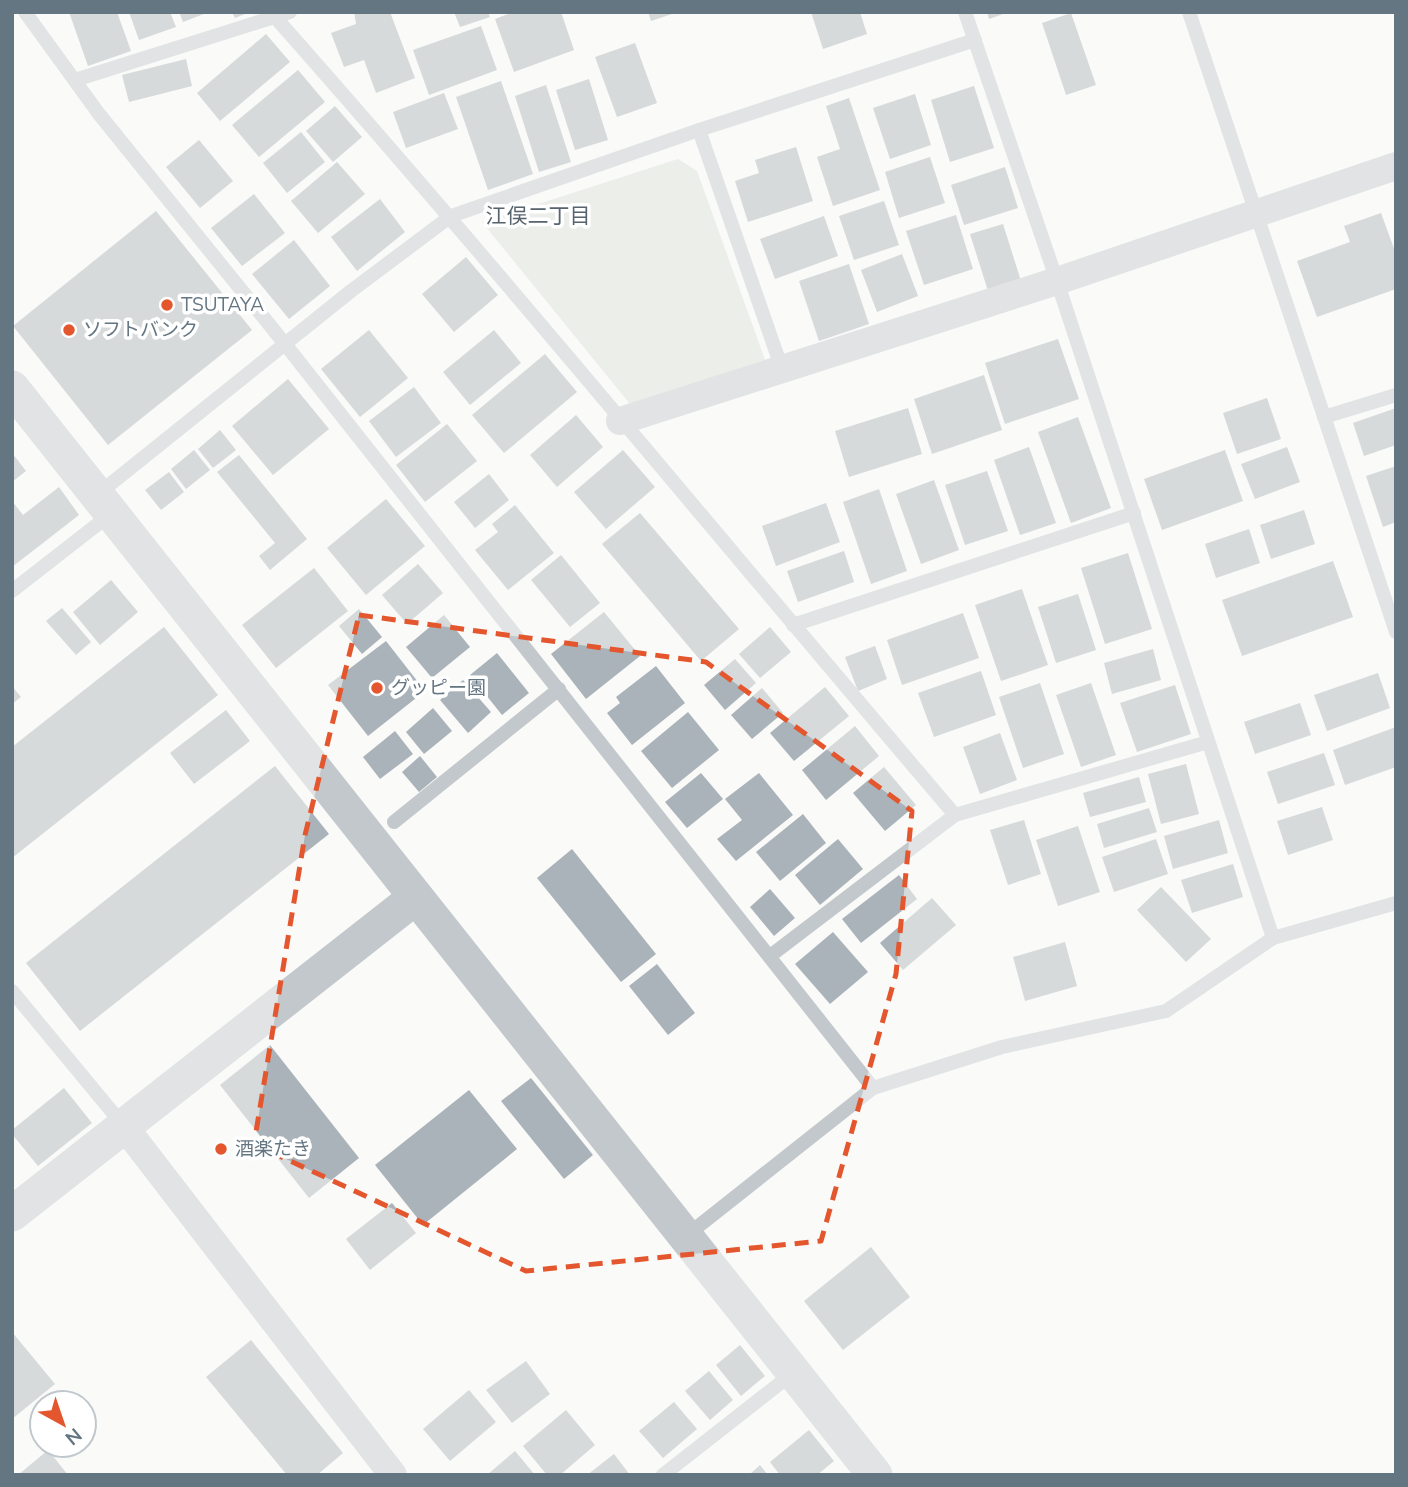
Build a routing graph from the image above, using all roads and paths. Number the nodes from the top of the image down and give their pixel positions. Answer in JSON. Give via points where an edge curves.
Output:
{"nodes":[{"id":1,"x":25,"y":12,"type":"edge"},
{"id":2,"x":290,"y":12,"type":"edge"},
{"id":3,"x":965,"y":12,"type":"edge"},
{"id":4,"x":1189,"y":12,"type":"edge"},
{"id":5,"x":275,"y":17,"type":"junction"},
{"id":6,"x":975,"y":40,"type":"junction"},
{"id":7,"x":75,"y":80,"type":"junction"},
{"id":8,"x":699,"y":130,"type":"junction"},
{"id":9,"x":1396,"y":166,"type":"edge"},
{"id":10,"x":1257,"y":212,"type":"junction"},
{"id":11,"x":451,"y":216,"type":"junction"},
{"id":12,"x":1057,"y":281,"type":"junction"},
{"id":13,"x":285,"y":344,"type":"junction"},
{"id":14,"x":782,"y":369,"type":"junction"},
{"id":15,"x":12,"y":388,"type":"edge"},
{"id":16,"x":1396,"y":395,"type":"edge"},
{"id":17,"x":1324,"y":416,"type":"junction"},
{"id":18,"x":620,"y":422,"type":"junction"},
{"id":19,"x":105,"y":503,"type":"junction"},
{"id":20,"x":1134,"y":513,"type":"junction"},
{"id":21,"x":12,"y":592,"type":"edge"},
{"id":22,"x":793,"y":625,"type":"junction"},
{"id":23,"x":1396,"y":632,"type":"edge"},
{"id":24,"x":559,"y":690,"type":"junction"},
{"id":25,"x":1208,"y":742,"type":"junction"},
{"id":26,"x":955,"y":815,"type":"junction"},
{"id":27,"x":394,"y":822,"type":"dead end"},
{"id":28,"x":416,"y":897,"type":"junction"},
{"id":29,"x":1396,"y":903,"type":"edge"},
{"id":30,"x":1273,"y":938,"type":"junction"},
{"id":31,"x":770,"y":956,"type":"junction"},
{"id":32,"x":12,"y":991,"type":"edge"},
{"id":33,"x":873,"y":1088,"type":"junction"},
{"id":34,"x":123,"y":1125,"type":"junction"},
{"id":35,"x":12,"y":1214,"type":"edge"},
{"id":36,"x":685,"y":1237,"type":"junction"},
{"id":37,"x":793,"y":1373,"type":"junction"},
{"id":38,"x":393,"y":1475,"type":"edge"},
{"id":39,"x":663,"y":1475,"type":"edge"},
{"id":40,"x":876,"y":1475,"type":"edge"}],
"edges":[{"from":1,"to":7,"type":"lane"},
{"from":2,"to":5,"type":"lane"},
{"from":3,"to":6,"type":"lane"},
{"from":4,"to":10,"type":"lane"},
{"from":5,"to":7,"type":"lane"},
{"from":5,"to":11,"type":"lane"},
{"from":6,"to":8,"type":"lane"},
{"from":6,"to":12,"type":"lane"},
{"from":7,"to":13,"type":"lane"},
{"from":8,"to":11,"type":"lane"},
{"from":8,"to":14,"type":"lane"},
{"from":9,"to":10,"type":"street"},
{"from":10,"to":12,"type":"street"},
{"from":10,"to":17,"type":"lane"},
{"from":11,"to":13,"type":"lane"},
{"from":11,"to":18,"type":"lane"},
{"from":12,"to":14,"type":"street"},
{"from":12,"to":20,"type":"lane"},
{"from":13,"to":19,"type":"lane"},
{"from":13,"to":24,"type":"lane"},
{"from":14,"to":18,"type":"street"},
{"from":15,"to":19,"type":"street"},
{"from":16,"to":17,"type":"lane"},
{"from":17,"to":23,"type":"lane"},
{"from":18,"to":22,"type":"lane"},
{"from":19,"to":21,"type":"lane"},
{"from":19,"to":28,"type":"street"},
{"from":20,"to":22,"type":"lane"},
{"from":20,"to":25,"type":"lane"},
{"from":22,"to":26,"type":"lane"},
{"from":24,"to":27,"type":"lane"},
{"from":24,"to":31,"type":"lane"},
{"from":25,"to":26,"type":"lane"},
{"from":25,"to":30,"type":"lane"},
{"from":26,"to":31,"type":"lane"},
{"from":28,"to":34,"type":"street"},
{"from":28,"to":36,"type":"street"},
{"from":29,"to":30,"type":"lane"},
{"from":30,"to":33,"type":"lane","via":[[1166,1011],[1002,1047]]},
{"from":31,"to":33,"type":"lane"},
{"from":32,"to":34,"type":"lane"},
{"from":33,"to":36,"type":"lane"},
{"from":34,"to":35,"type":"street"},
{"from":34,"to":38,"type":"street"},
{"from":36,"to":37,"type":"street"},
{"from":37,"to":39,"type":"lane"},
{"from":37,"to":40,"type":"street"}]}
